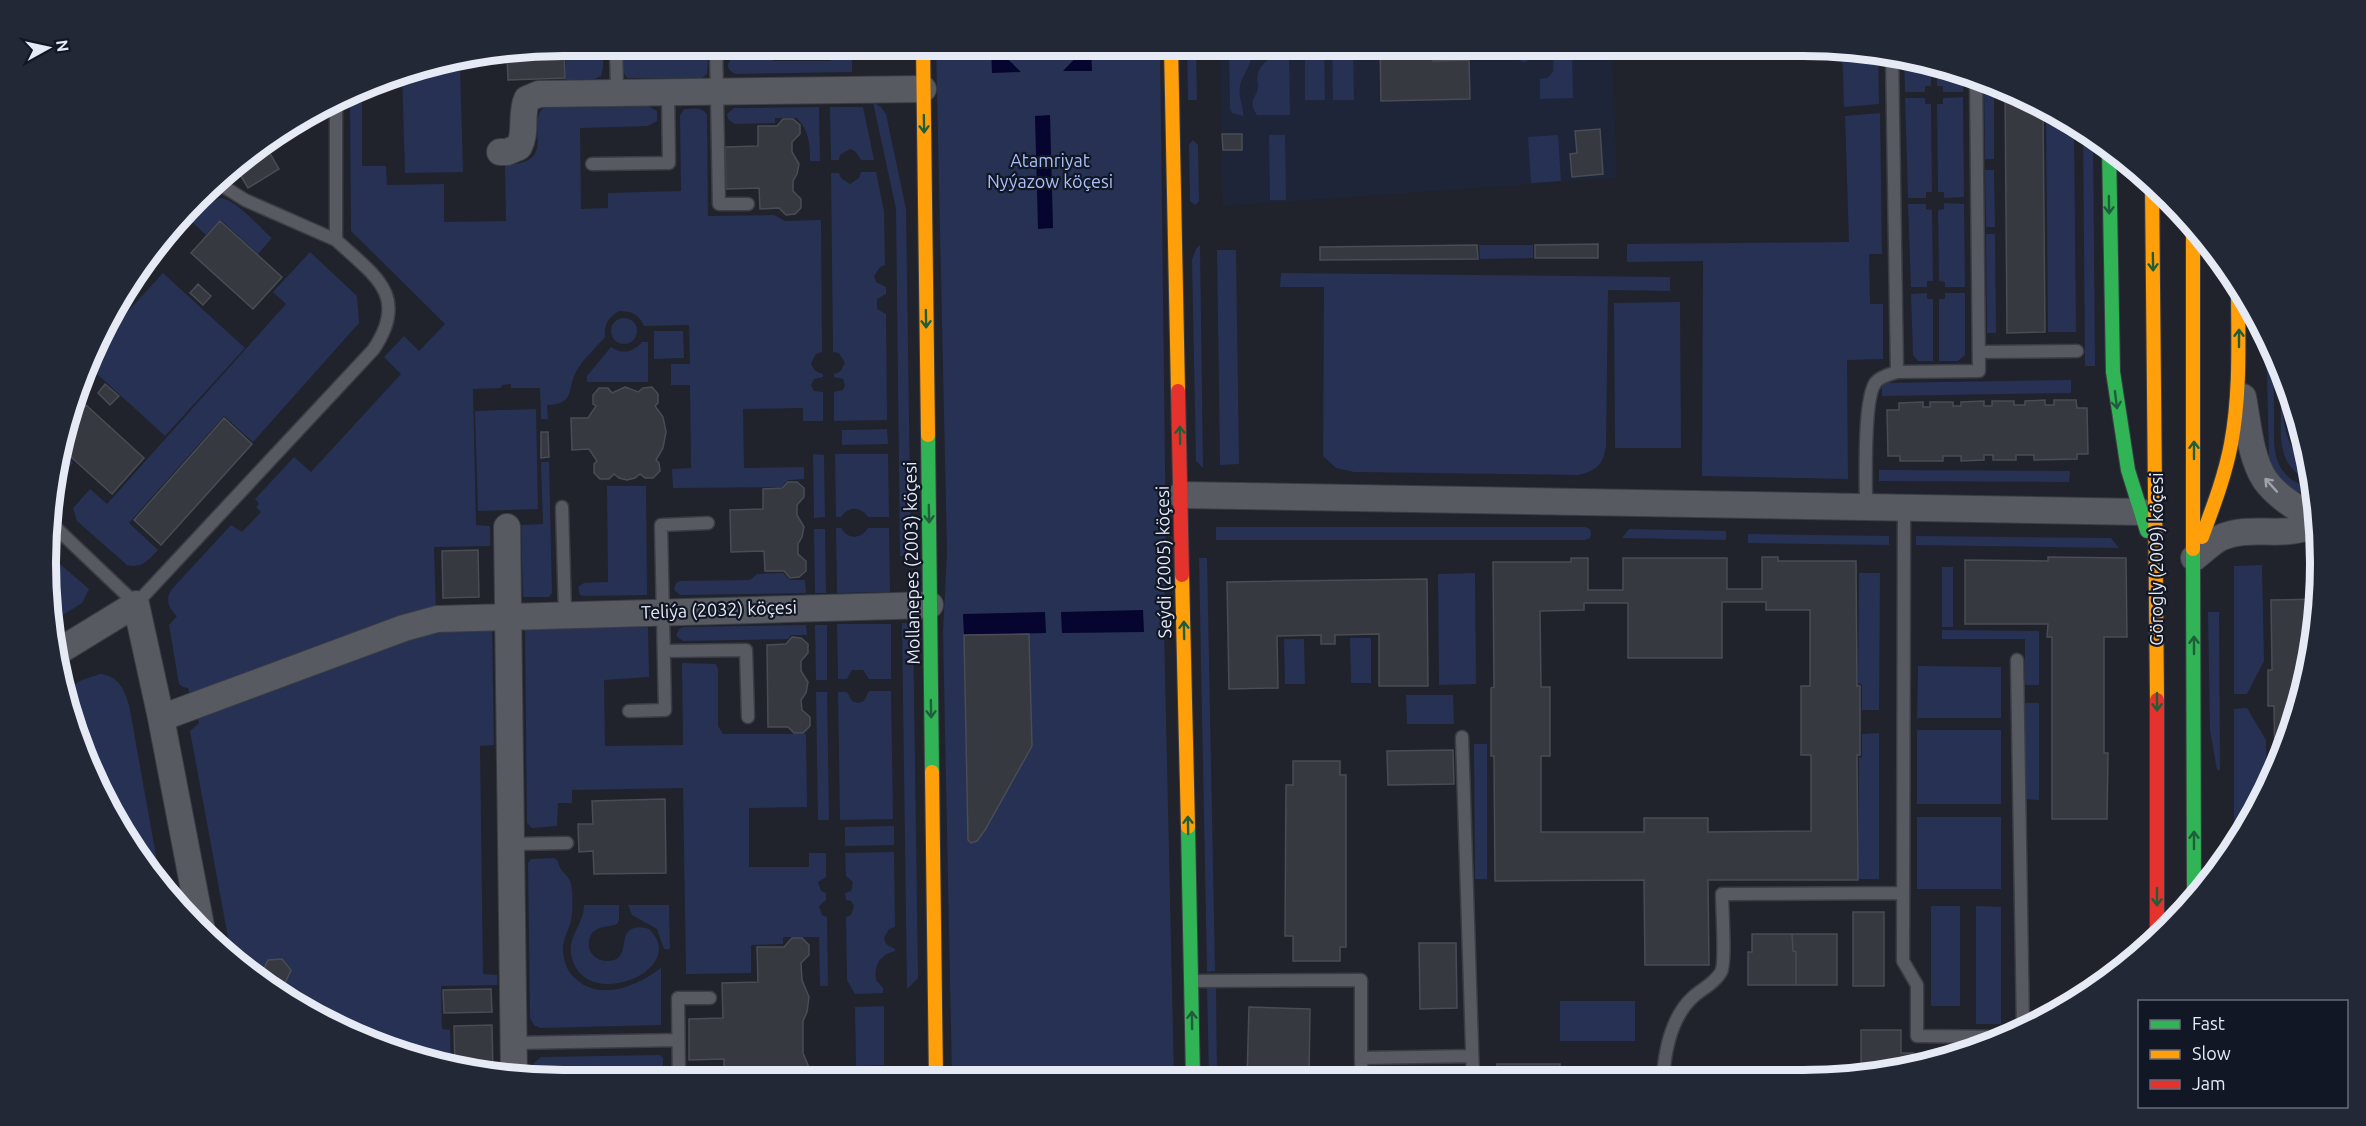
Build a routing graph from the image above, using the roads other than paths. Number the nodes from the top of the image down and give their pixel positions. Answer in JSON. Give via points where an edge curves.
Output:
{"nodes":[{"id":1,"x":616,"y":56,"type":"edge"},
{"id":2,"x":716,"y":56,"type":"edge"},
{"id":3,"x":915,"y":56,"type":"edge"},
{"id":4,"x":923,"y":56,"type":"edge"},
{"id":5,"x":1171,"y":56,"type":"edge"},
{"id":6,"x":1892,"y":64,"type":"edge"},
{"id":7,"x":1976,"y":86,"type":"edge"},
{"id":8,"x":923,"y":89,"type":"junction"},
{"id":9,"x":668,"y":92,"type":"junction"},
{"id":10,"x":716,"y":92,"type":"junction"},
{"id":11,"x":617,"y":93,"type":"junction"},
{"id":12,"x":336,"y":110,"type":"edge"},
{"id":13,"x":500,"y":152,"type":"dead end"},
{"id":14,"x":2109,"y":158,"type":"edge"},
{"id":15,"x":592,"y":164,"type":"dead end"},
{"id":16,"x":223,"y":186,"type":"edge"},
{"id":17,"x":2152,"y":195,"type":"edge"},
{"id":18,"x":748,"y":204,"type":"dead end"},
{"id":19,"x":2193,"y":238,"type":"edge"},
{"id":20,"x":336,"y":240,"type":"junction"},
{"id":21,"x":2238,"y":302,"type":"edge"},
{"id":22,"x":2077,"y":351,"type":"dead end"},
{"id":23,"x":1979,"y":352,"type":"junction"},
{"id":24,"x":1897,"y":372,"type":"junction"},
{"id":25,"x":2239,"y":375,"type":"junction"},
{"id":26,"x":1181,"y":495,"type":"junction"},
{"id":27,"x":1866,"y":506,"type":"junction"},
{"id":28,"x":562,"y":507,"type":"dead end"},
{"id":29,"x":1904,"y":507,"type":"junction"},
{"id":30,"x":2140,"y":512,"type":"junction"},
{"id":31,"x":2308,"y":516,"type":"edge"},
{"id":32,"x":708,"y":523,"type":"dead end"},
{"id":33,"x":2309,"y":526,"type":"edge"},
{"id":34,"x":507,"y":527,"type":"dead end"},
{"id":35,"x":57,"y":529,"type":"edge"},
{"id":36,"x":2194,"y":558,"type":"junction"},
{"id":37,"x":2157,"y":560,"type":"junction"},
{"id":38,"x":136,"y":604,"type":"junction"},
{"id":39,"x":930,"y":605,"type":"junction"},
{"id":40,"x":663,"y":612,"type":"junction"},
{"id":41,"x":565,"y":615,"type":"junction"},
{"id":42,"x":508,"y":616,"type":"junction"},
{"id":43,"x":63,"y":649,"type":"edge"},
{"id":44,"x":664,"y":651,"type":"junction"},
{"id":45,"x":2017,"y":660,"type":"dead end"},
{"id":46,"x":628,"y":711,"type":"dead end"},
{"id":47,"x":748,"y":717,"type":"dead end"},
{"id":48,"x":162,"y":718,"type":"junction"},
{"id":49,"x":1462,"y":737,"type":"dead end"},
{"id":50,"x":511,"y":843,"type":"junction"},
{"id":51,"x":567,"y":843,"type":"dead end"},
{"id":52,"x":2194,"y":887,"type":"edge"},
{"id":53,"x":1903,"y":893,"type":"junction"},
{"id":54,"x":199,"y":917,"type":"edge"},
{"id":55,"x":2157,"y":927,"type":"edge"},
{"id":56,"x":1191,"y":981,"type":"junction"},
{"id":57,"x":710,"y":998,"type":"dead end"},
{"id":58,"x":2023,"y":1020,"type":"edge"},
{"id":59,"x":1985,"y":1037,"type":"edge"},
{"id":60,"x":678,"y":1040,"type":"junction"},
{"id":61,"x":513,"y":1043,"type":"junction"},
{"id":62,"x":1472,"y":1056,"type":"junction"},
{"id":63,"x":1361,"y":1058,"type":"junction"},
{"id":64,"x":514,"y":1068,"type":"edge"},
{"id":65,"x":679,"y":1070,"type":"edge"},
{"id":66,"x":936,"y":1070,"type":"edge"},
{"id":67,"x":1193,"y":1070,"type":"edge"},
{"id":68,"x":1362,"y":1070,"type":"edge"},
{"id":69,"x":1473,"y":1070,"type":"edge"},
{"id":70,"x":1664,"y":1070,"type":"edge"}],
"edges":[{"from":1,"to":11,"type":"lane"},
{"from":2,"to":10,"type":"lane"},
{"from":3,"to":8,"type":"main road"},
{"from":4,"to":8,"type":"main road","name":"Mollanepes (2003) köçesi"},
{"from":26,"to":5,"type":"main road","name":"Seýdi (2005) köçesi","one_way":true},
{"from":6,"to":24,"type":"lane"},
{"from":7,"to":23,"type":"lane"},
{"from":8,"to":10,"type":"street"},
{"from":8,"to":39,"type":"main road","name":"Mollanepes (2003) köçesi","one_way":true},
{"from":9,"to":10,"type":"street"},
{"from":9,"to":11,"type":"street"},
{"from":9,"to":15,"type":"lane","via":[[669,163]]},
{"from":10,"to":18,"type":"lane","via":[[719,204]]},
{"from":11,"to":13,"type":"street","via":[[533,95],[525,104],[519,147]]},
{"from":12,"to":20,"type":"lane"},
{"from":14,"to":30,"type":"main road","one_way":true,"via":[[2113,372],[2128,470]]},
{"from":16,"to":20,"type":"lane","via":[[245,200]]},
{"from":17,"to":37,"type":"main road","name":"Görogly (2009) köçesi","one_way":true},
{"from":36,"to":19,"type":"main road","name":"Görogly (2009) köçesi","one_way":true},
{"from":20,"to":38,"type":"lane","via":[[378,278],[390,314],[385,333]]},
{"from":25,"to":21,"type":"main road","one_way":true},
{"from":22,"to":23,"type":"lane"},
{"from":23,"to":24,"type":"lane","via":[[1979,371]]},
{"from":24,"to":27,"type":"lane","via":[[1877,380],[1871,391]]},
{"from":31,"to":25,"type":"street","one_way":true,"via":[[2284,499],[2259,468]]},
{"from":25,"to":36,"type":"main road","via":[[2233,432],[2221,484]]},
{"from":26,"to":27,"type":"street"},
{"from":56,"to":26,"type":"main road","name":"Seýdi (2005) köçesi","one_way":true},
{"from":27,"to":29,"type":"street"},
{"from":28,"to":41,"type":"lane"},
{"from":29,"to":30,"type":"street"},
{"from":29,"to":53,"type":"lane"},
{"from":30,"to":37,"type":"main road"},
{"from":32,"to":40,"type":"lane","via":[[661,525]]},
{"from":33,"to":36,"type":"street","via":[[2297,532],[2237,533],[2219,539]]},
{"from":34,"to":42,"type":"street"},
{"from":35,"to":38,"type":"lane"},
{"from":52,"to":36,"type":"main road","name":"Görogly (2009) köçesi","one_way":true},
{"from":37,"to":55,"type":"main road","name":"Görogly (2009) köçesi","one_way":true},
{"from":38,"to":43,"type":"street"},
{"from":38,"to":48,"type":"street"},
{"from":39,"to":40,"type":"street","name":"Teliýa (2032) köçesi"},
{"from":39,"to":66,"type":"main road","name":"Mollanepes (2003) köçesi","one_way":true},
{"from":40,"to":41,"type":"street","name":"Teliýa (2032) köçesi"},
{"from":40,"to":44,"type":"lane"},
{"from":41,"to":42,"type":"street","name":"Teliýa (2032) köçesi"},
{"from":42,"to":48,"type":"street","name":"Teliýa (2032) köçesi","via":[[423,622]]},
{"from":42,"to":50,"type":"street"},
{"from":44,"to":46,"type":"lane","via":[[664,710]]},
{"from":44,"to":47,"type":"lane","via":[[746,650]]},
{"from":45,"to":58,"type":"lane"},
{"from":48,"to":54,"type":"street"},
{"from":49,"to":62,"type":"lane"},
{"from":50,"to":51,"type":"lane"},
{"from":50,"to":61,"type":"street"},
{"from":53,"to":59,"type":"lane","via":[[1903,961],[1917,985],[1917,1036]]},
{"from":53,"to":70,"type":"lane","via":[[1722,894],[1722,970],[1677,1018]]},
{"from":56,"to":63,"type":"lane","via":[[1361,980]]},
{"from":67,"to":56,"type":"main road","name":"Seýdi (2005) köçesi","one_way":true},
{"from":57,"to":60,"type":"lane","via":[[678,998]]},
{"from":60,"to":61,"type":"lane"},
{"from":60,"to":65,"type":"lane"},
{"from":61,"to":64,"type":"street"},
{"from":62,"to":63,"type":"lane"},
{"from":62,"to":69,"type":"lane"},
{"from":63,"to":68,"type":"lane"}]}
